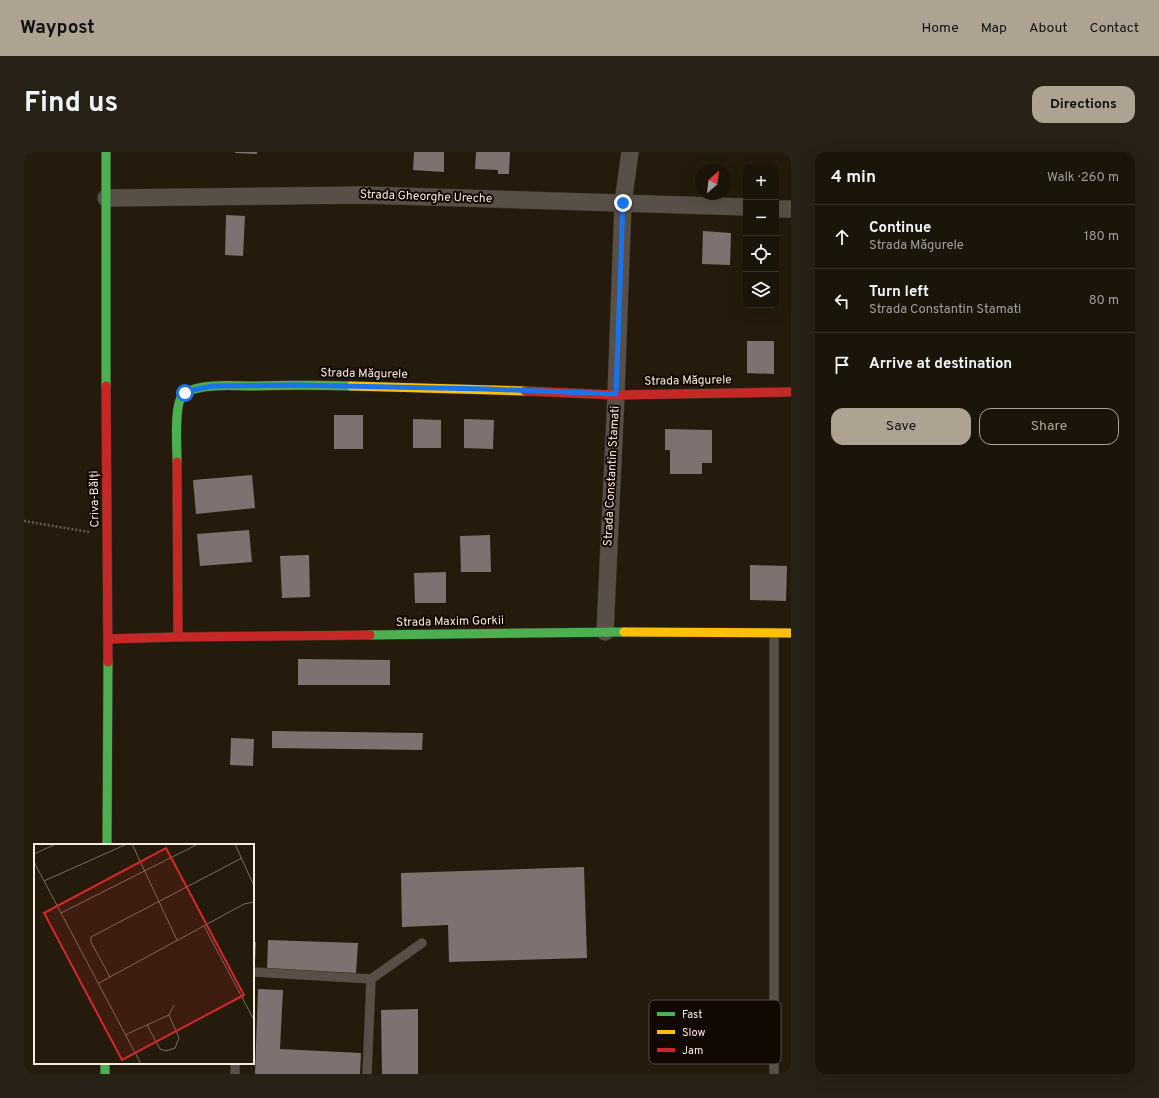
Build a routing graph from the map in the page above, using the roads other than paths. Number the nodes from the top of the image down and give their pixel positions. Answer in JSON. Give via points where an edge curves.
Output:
{"nodes":[{"id":1,"x":106,"y":152,"type":"edge"},
{"id":2,"x":630,"y":152,"type":"edge"},
{"id":3,"x":106,"y":198,"type":"junction"},
{"id":4,"x":623,"y":203,"type":"junction"},
{"id":5,"x":743,"y":207,"type":"edge"},
{"id":6,"x":779,"y":208,"type":"edge"},
{"id":7,"x":791,"y":209,"type":"edge"},
{"id":8,"x":791,"y":392,"type":"edge"},
{"id":9,"x":616,"y":394,"type":"junction"},
{"id":10,"x":605,"y":632,"type":"junction"},
{"id":11,"x":774,"y":633,"type":"junction"},
{"id":12,"x":791,"y":633,"type":"edge"},
{"id":13,"x":178,"y":637,"type":"junction"},
{"id":14,"x":108,"y":640,"type":"junction"},
{"id":15,"x":106,"y":844,"type":"edge"},
{"id":16,"x":422,"y":943,"type":"dead end"},
{"id":17,"x":254,"y":972,"type":"edge"},
{"id":18,"x":372,"y":979,"type":"junction"},
{"id":19,"x":774,"y":1000,"type":"edge"},
{"id":20,"x":367,"y":1074,"type":"edge"}],
"edges":[{"from":1,"to":3,"type":"main road","name":"Criva-Bălți"},
{"from":2,"to":4,"type":"street","name":"Strada Constantin Stamati"},
{"from":3,"to":4,"type":"street","name":"Strada Gheorghe Ureche","via":[[364,195]]},
{"from":3,"to":14,"type":"main road","name":"Criva-Bălți"},
{"from":4,"to":5,"type":"street","name":"Strada Gheorghe Ureche"},
{"from":4,"to":9,"type":"street","name":"Strada Constantin Stamati"},
{"from":6,"to":7,"type":"street"},
{"from":8,"to":9,"type":"main road","name":"Strada Măgurele"},
{"from":9,"to":10,"type":"street","name":"Strada Constantin Stamati"},
{"from":9,"to":13,"type":"main road","name":"Strada Măgurele","via":[[294,385],[213,386],[188,391],[181,396],[177,416]]},
{"from":10,"to":11,"type":"main road","name":"Strada Maxim Gorkii"},
{"from":10,"to":13,"type":"main road","name":"Strada Maxim Gorkii"},
{"from":11,"to":12,"type":"main road","name":"Strada Maxim Gorkii"},
{"from":11,"to":19,"type":"lane"},
{"from":13,"to":14,"type":"main road","name":"Strada Maxim Gorkii"},
{"from":14,"to":15,"type":"main road","name":"Criva-Bălți"},
{"from":16,"to":18,"type":"lane"},
{"from":17,"to":18,"type":"lane"},
{"from":18,"to":20,"type":"lane"}]}
